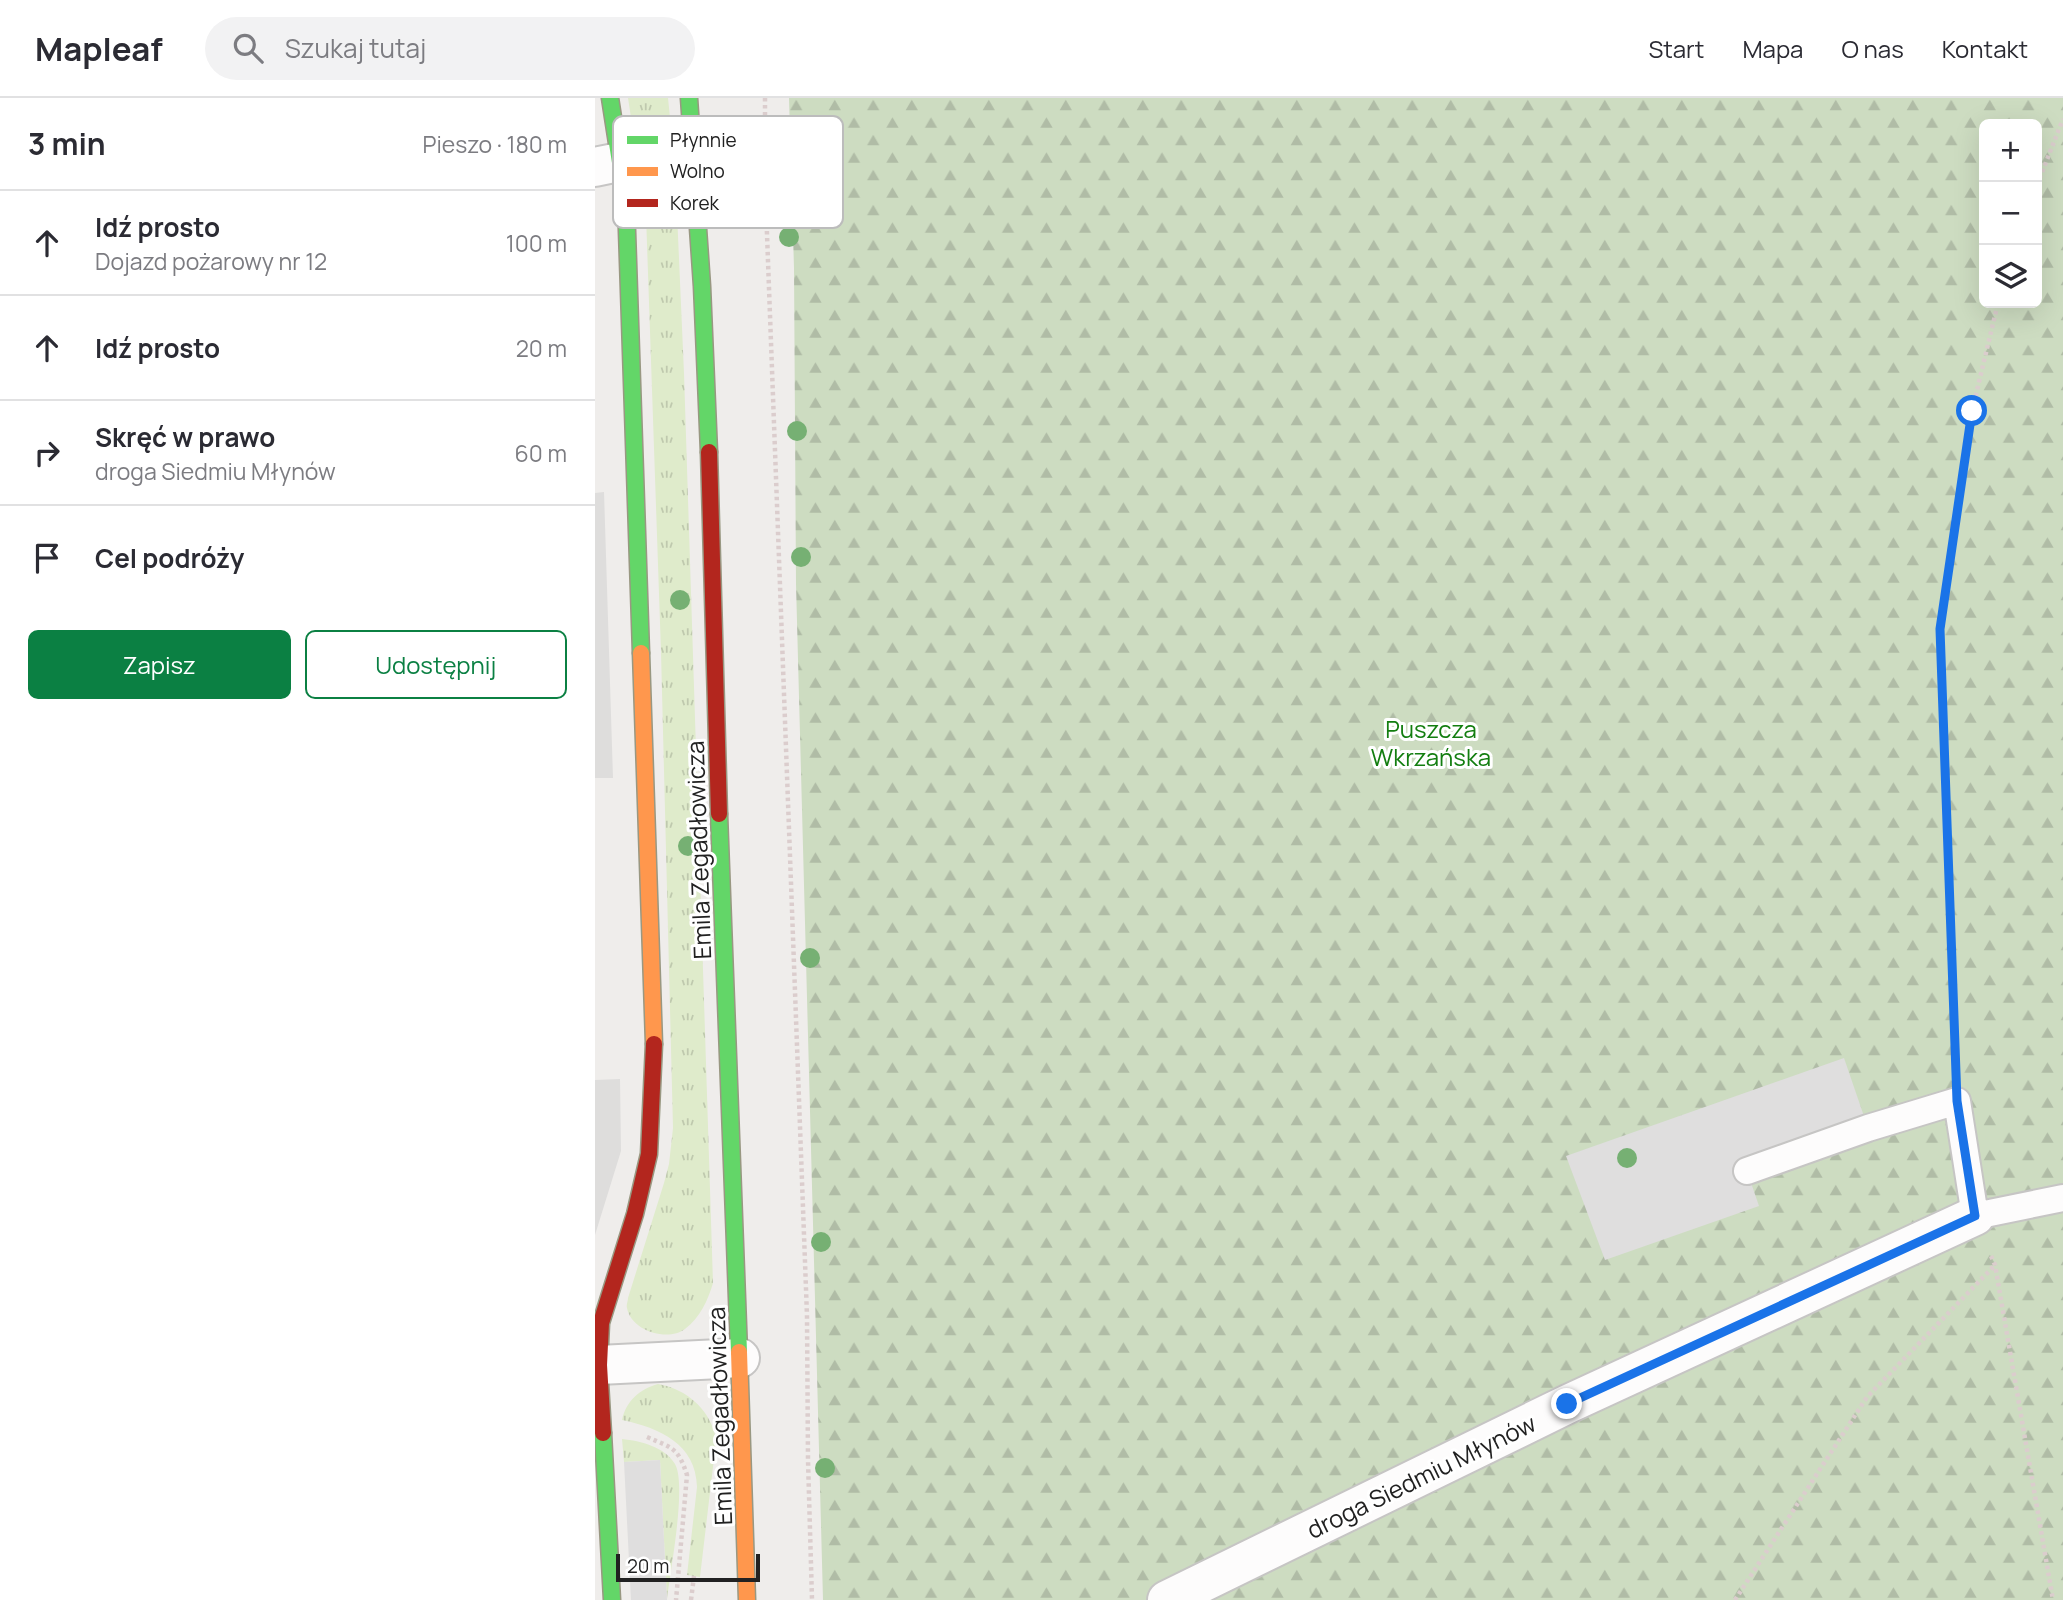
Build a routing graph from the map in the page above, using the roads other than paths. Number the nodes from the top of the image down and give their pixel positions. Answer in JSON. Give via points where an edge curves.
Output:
{"nodes":[{"id":1,"x":610,"y":98,"type":"edge"},
{"id":2,"x":689,"y":98,"type":"edge"},
{"id":3,"x":690,"y":116,"type":"edge"},
{"id":4,"x":607,"y":164,"type":"edge"},
{"id":5,"x":627,"y":228,"type":"edge"},
{"id":6,"x":699,"y":228,"type":"edge"},
{"id":7,"x":1747,"y":1171,"type":"dead end"},
{"id":8,"x":2063,"y":1198,"type":"edge"},
{"id":9,"x":1975,"y":1216,"type":"junction"},
{"id":10,"x":740,"y":1358,"type":"junction"},
{"id":11,"x":597,"y":1365,"type":"edge"},
{"id":12,"x":612,"y":1600,"type":"edge"},
{"id":13,"x":747,"y":1600,"type":"edge"},
{"id":14,"x":1167,"y":1600,"type":"edge"}],
"edges":[{"from":1,"to":4,"type":"street"},
{"from":2,"to":3,"type":"street","name":"Emila Zegadłowicza"},
{"from":5,"to":11,"type":"street","via":[[654,1078],[649,1154],[601,1323]]},
{"from":6,"to":10,"type":"street","name":"Emila Zegadłowicza"},
{"from":7,"to":9,"type":"lane","via":[[1957,1101]]},
{"from":8,"to":9,"type":"lane","name":"droga Siedmiu Młynów"},
{"from":9,"to":14,"type":"street","name":"droga Siedmiu Młynów","via":[[1567,1404]]},
{"from":10,"to":11,"type":"street"},
{"from":10,"to":13,"type":"street","name":"Emila Zegadłowicza"},
{"from":11,"to":12,"type":"street"}]}
